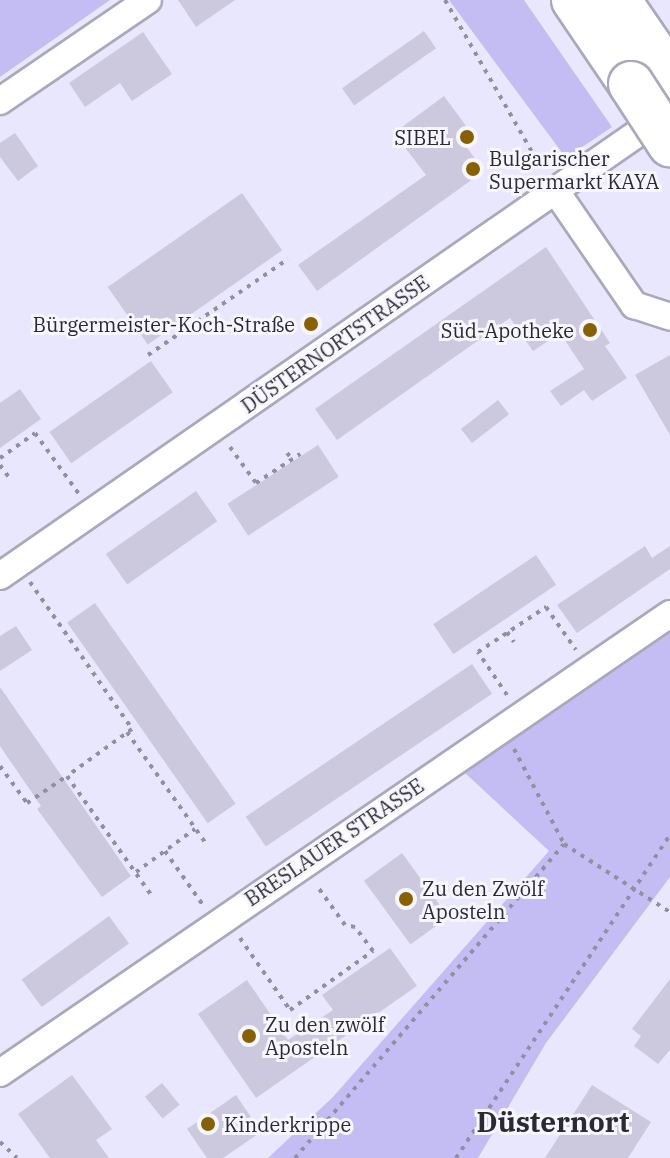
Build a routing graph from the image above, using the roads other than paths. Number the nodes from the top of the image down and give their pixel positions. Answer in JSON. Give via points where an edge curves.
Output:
{"nodes":[{"id":1,"x":148,"y":0,"type":"edge"},
{"id":2,"x":574,"y":0,"type":"edge"},
{"id":3,"x":618,"y":0,"type":"edge"},
{"id":4,"x":654,"y":75,"type":"edge"},
{"id":5,"x":0,"y":101,"type":"edge"},
{"id":6,"x":670,"y":111,"type":"edge"},
{"id":7,"x":670,"y":144,"type":"edge"},
{"id":8,"x":555,"y":190,"type":"junction"},
{"id":9,"x":670,"y":317,"type":"edge"},
{"id":10,"x":9,"y":570,"type":"edge"},
{"id":11,"x":670,"y":614,"type":"edge"},
{"id":12,"x":0,"y":1073,"type":"edge"}],
"edges":[{"from":1,"to":5,"type":"street"},
{"from":2,"to":4,"type":"highway"},
{"from":3,"to":4,"type":"highway"},
{"from":4,"to":7,"type":"highway","bridge":true},
{"from":6,"to":8,"type":"street","name":"DÜSTERNORTSTRASSE"},
{"from":8,"to":9,"type":"street","via":[[634,305]]},
{"from":8,"to":10,"type":"street","name":"DÜSTERNORTSTRASSE"},
{"from":11,"to":12,"type":"street","name":"BRESLAUER STRASSE"}]}
